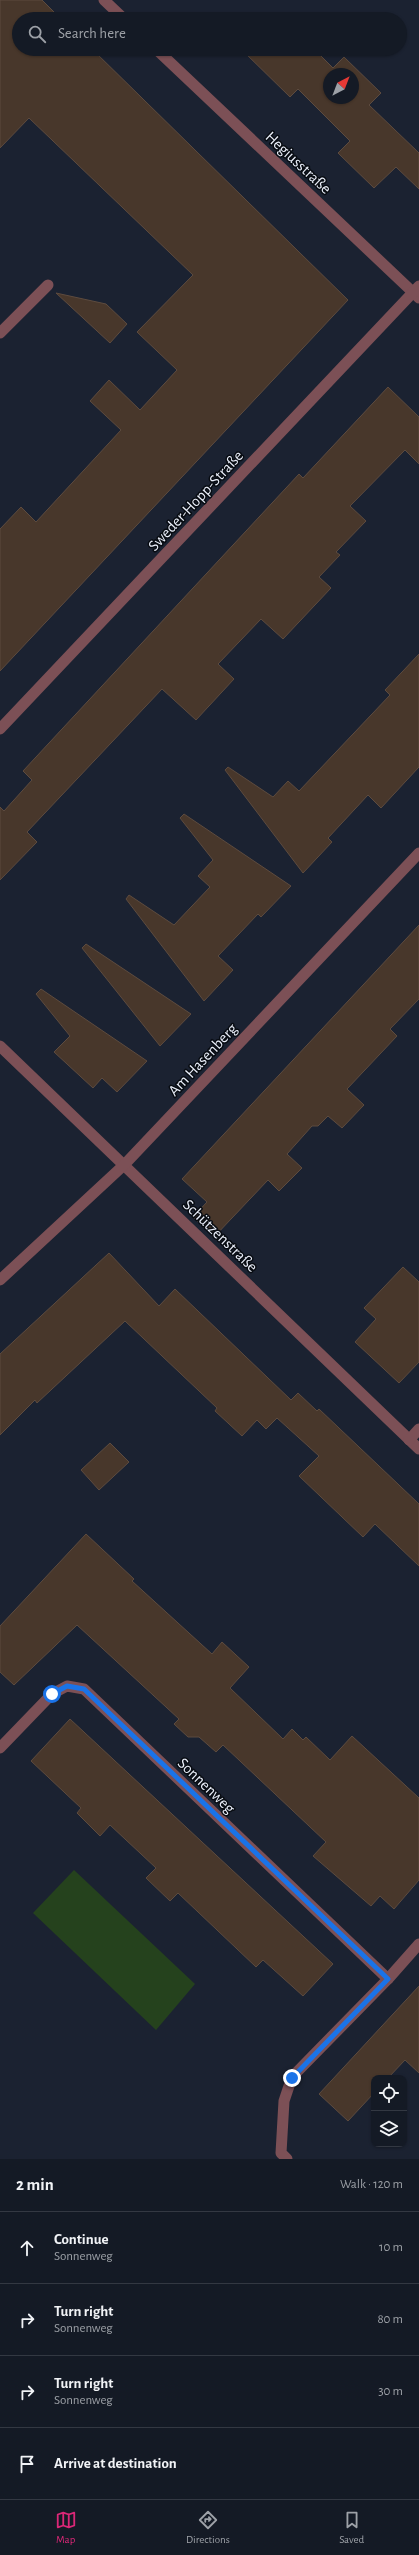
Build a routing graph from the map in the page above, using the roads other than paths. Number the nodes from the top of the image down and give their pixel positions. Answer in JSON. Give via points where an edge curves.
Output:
{"nodes":[{"id":1,"x":104,"y":0,"type":"edge"},
{"id":2,"x":117,"y":12,"type":"edge"},
{"id":3,"x":164,"y":56,"type":"edge"},
{"id":4,"x":48,"y":285,"type":"dead end"},
{"id":5,"x":417,"y":292,"type":"edge"},
{"id":6,"x":0,"y":333,"type":"edge"},
{"id":7,"x":0,"y":730,"type":"edge"},
{"id":8,"x":419,"y":853,"type":"edge"},
{"id":9,"x":0,"y":1046,"type":"edge"},
{"id":10,"x":125,"y":1164,"type":"junction"},
{"id":11,"x":0,"y":1280,"type":"edge"},
{"id":12,"x":419,"y":1429,"type":"edge"},
{"id":13,"x":409,"y":1440,"type":"junction"},
{"id":14,"x":419,"y":1449,"type":"edge"},
{"id":15,"x":0,"y":1748,"type":"edge"},
{"id":16,"x":419,"y":1944,"type":"edge"},
{"id":17,"x":388,"y":1979,"type":"junction"},
{"id":18,"x":281,"y":2157,"type":"edge"}],
"edges":[{"from":1,"to":2,"type":"street"},
{"from":3,"to":5,"type":"street","name":"Hegiusstraße"},
{"from":4,"to":6,"type":"street"},
{"from":5,"to":7,"type":"street","name":"Sweder-Hopp-Straße"},
{"from":8,"to":10,"type":"street","name":"Am Hasenberg"},
{"from":9,"to":10,"type":"street","name":"Schützenstraße"},
{"from":10,"to":11,"type":"street","name":"Am Hasenberg"},
{"from":10,"to":13,"type":"street","name":"Schützenstraße"},
{"from":12,"to":13,"type":"street"},
{"from":13,"to":14,"type":"street","name":"Schützenstraße"},
{"from":15,"to":17,"type":"street","name":"Sonnenweg","via":[[52,1694],[67,1686],[84,1689]]},
{"from":16,"to":17,"type":"street"},
{"from":17,"to":18,"type":"street","via":[[292,2078],[284,2101]]}]}
